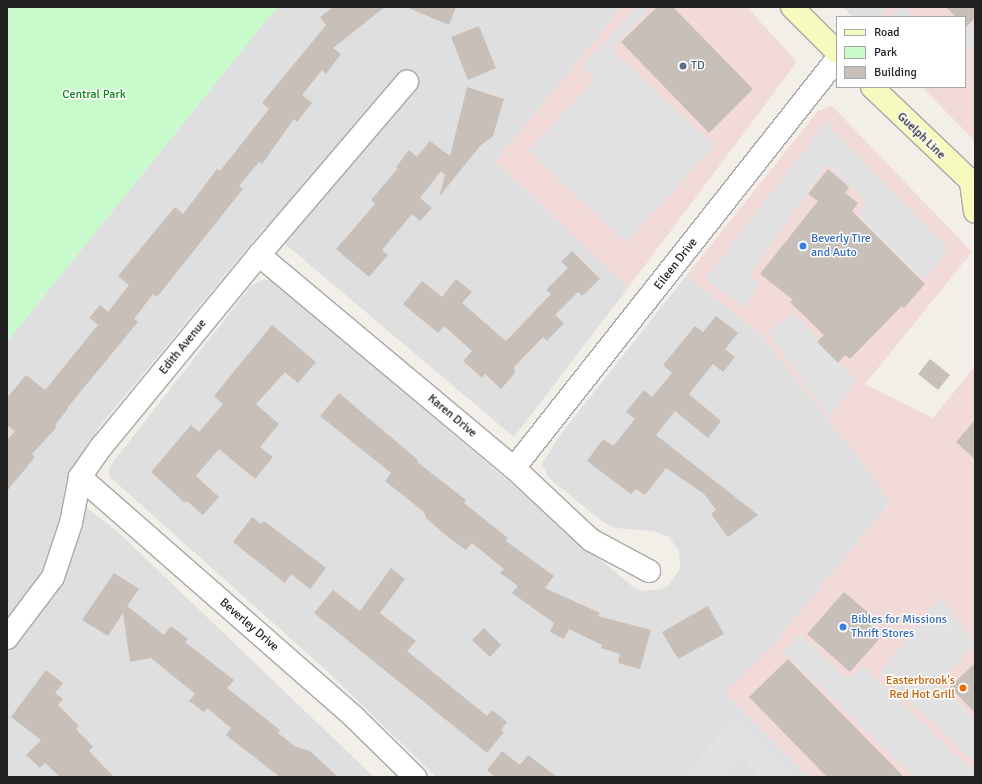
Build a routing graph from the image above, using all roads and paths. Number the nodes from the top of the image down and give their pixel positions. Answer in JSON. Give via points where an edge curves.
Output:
{"nodes":[{"id":1,"x":792,"y":7,"type":"edge"},
{"id":2,"x":836,"y":51,"type":"edge"},
{"id":3,"x":836,"y":60,"type":"edge"},
{"id":4,"x":407,"y":82,"type":"dead end"},
{"id":5,"x":873,"y":88,"type":"edge"},
{"id":6,"x":973,"y":184,"type":"edge"},
{"id":7,"x":975,"y":212,"type":"edge"},
{"id":8,"x":259,"y":255,"type":"junction"},
{"id":9,"x":514,"y":468,"type":"junction"},
{"id":10,"x":80,"y":477,"type":"junction"},
{"id":11,"x":649,"y":571,"type":"dead end"},
{"id":12,"x":7,"y":638,"type":"edge"},
{"id":13,"x":415,"y":777,"type":"edge"}],
"edges":[{"from":1,"to":2,"type":"main road"},
{"from":3,"to":9,"type":"street","name":"Eileen Drive"},
{"from":4,"to":8,"type":"street","name":"Edith Avenue"},
{"from":5,"to":6,"type":"main road","name":"Guelph Line"},
{"from":6,"to":7,"type":"main road","name":"Guelph Line"},
{"from":8,"to":9,"type":"street","name":"Karen Drive"},
{"from":8,"to":10,"type":"street","name":"Edith Avenue","via":[[102,446]]},
{"from":9,"to":11,"type":"street","name":"Karen Drive","via":[[591,540]]},
{"from":10,"to":12,"type":"street","name":"Edith Avenue","via":[[71,523],[53,577]]},
{"from":10,"to":13,"type":"street","name":"Beverley Drive","via":[[354,717]]}]}
